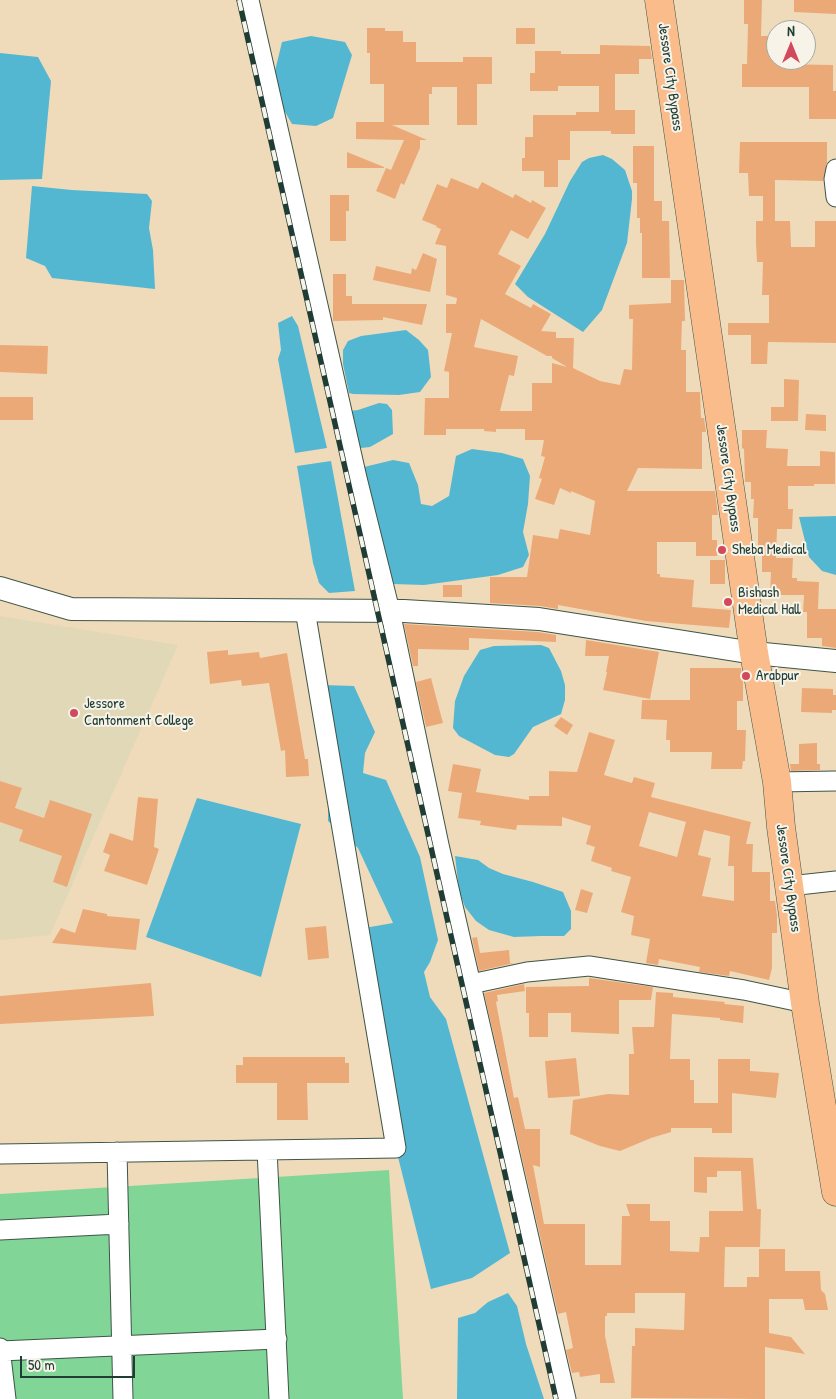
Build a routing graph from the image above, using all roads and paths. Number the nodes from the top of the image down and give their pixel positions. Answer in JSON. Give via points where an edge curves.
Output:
{"nodes":[{"id":1,"x":250,"y":0,"type":"edge"},
{"id":2,"x":659,"y":0,"type":"edge"},
{"id":3,"x":836,"y":169,"type":"edge"},
{"id":4,"x":836,"y":197,"type":"edge"},
{"id":5,"x":0,"y":588,"type":"edge"},
{"id":6,"x":305,"y":610,"type":"junction"},
{"id":7,"x":390,"y":611,"type":"junction"},
{"id":8,"x":754,"y":653,"type":"junction"},
{"id":9,"x":836,"y":661,"type":"edge"},
{"id":10,"x":836,"y":781,"type":"edge"},
{"id":11,"x":777,"y":782,"type":"junction"},
{"id":12,"x":836,"y":881,"type":"edge"},
{"id":13,"x":789,"y":886,"type":"junction"},
{"id":14,"x":471,"y":984,"type":"junction"},
{"id":15,"x":805,"y":1003,"type":"junction"},
{"id":16,"x":268,"y":1150,"type":"junction"},
{"id":17,"x":117,"y":1152,"type":"junction"},
{"id":18,"x":0,"y":1154,"type":"edge"},
{"id":19,"x":836,"y":1192,"type":"edge"},
{"id":20,"x":119,"y":1224,"type":"junction"},
{"id":21,"x":0,"y":1230,"type":"edge"},
{"id":22,"x":277,"y":1339,"type":"junction"},
{"id":23,"x":122,"y":1345,"type":"junction"},
{"id":24,"x":0,"y":1350,"type":"edge"},
{"id":25,"x":6,"y":1399,"type":"edge"},
{"id":26,"x":123,"y":1399,"type":"edge"},
{"id":27,"x":280,"y":1399,"type":"edge"},
{"id":28,"x":566,"y":1399,"type":"edge"}],
"edges":[{"from":1,"to":7,"type":"street"},
{"from":2,"to":8,"type":"highway","name":"Jessore City Bypass"},
{"from":3,"to":4,"type":"street"},
{"from":5,"to":6,"type":"street","via":[[71,609]]},
{"from":6,"to":7,"type":"street"},
{"from":6,"to":16,"type":"street","via":[[396,1148]]},
{"from":7,"to":8,"type":"street","via":[[539,619]]},
{"from":7,"to":14,"type":"street"},
{"from":8,"to":9,"type":"street"},
{"from":8,"to":11,"type":"highway","name":"Jessore City Bypass"},
{"from":10,"to":11,"type":"street"},
{"from":11,"to":13,"type":"highway","name":"Jessore City Bypass"},
{"from":12,"to":13,"type":"street"},
{"from":13,"to":15,"type":"highway","name":"Jessore City Bypass"},
{"from":14,"to":15,"type":"street","via":[[527,972],[589,966],[744,990]]},
{"from":14,"to":28,"type":"street"},
{"from":15,"to":19,"type":"highway","name":"Jessore City Bypass"},
{"from":16,"to":17,"type":"street"},
{"from":16,"to":22,"type":"street"},
{"from":17,"to":18,"type":"street"},
{"from":17,"to":20,"type":"street"},
{"from":20,"to":21,"type":"street"},
{"from":20,"to":23,"type":"street"},
{"from":22,"to":23,"type":"street"},
{"from":22,"to":27,"type":"street"},
{"from":23,"to":24,"type":"street"},
{"from":23,"to":26,"type":"street"},
{"from":24,"to":25,"type":"street"}]}
